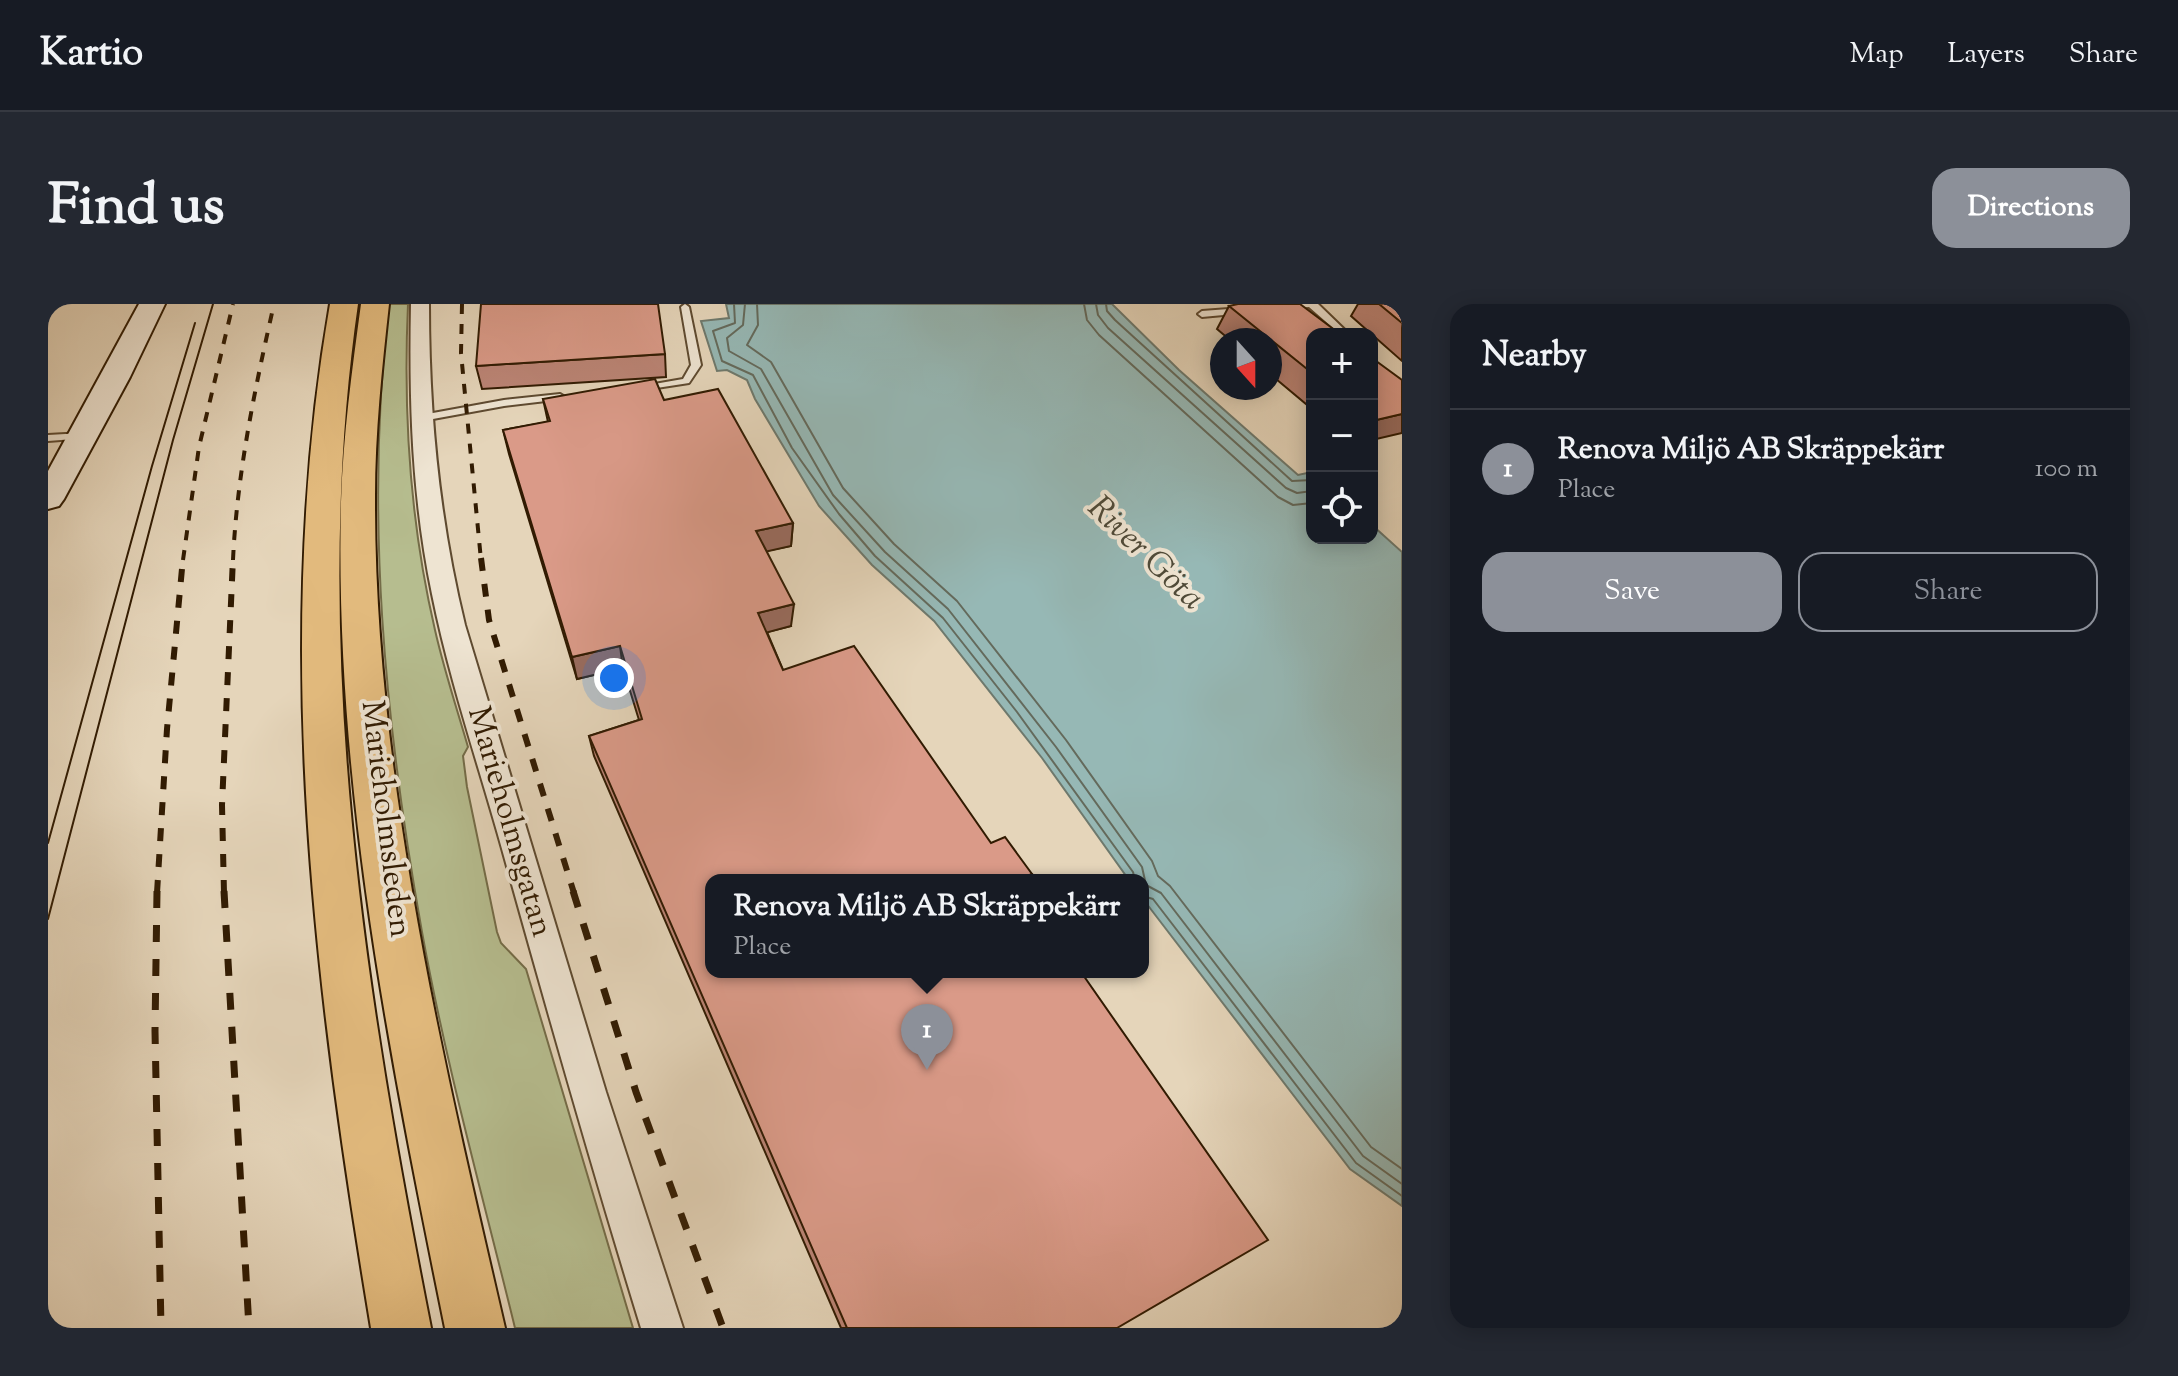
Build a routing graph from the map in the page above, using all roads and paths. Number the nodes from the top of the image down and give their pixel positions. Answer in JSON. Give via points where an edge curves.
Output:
{"nodes":[{"id":1,"x":152,"y":304,"type":"edge"},
{"id":2,"x":344,"y":304,"type":"edge"},
{"id":3,"x":375,"y":304,"type":"edge"},
{"id":4,"x":420,"y":304,"type":"edge"},
{"id":5,"x":1313,"y":304,"type":"edge"},
{"id":6,"x":685,"y":307,"type":"dead end"},
{"id":7,"x":1265,"y":308,"type":"edge"},
{"id":8,"x":1249,"y":310,"type":"edge"},
{"id":9,"x":1202,"y":314,"type":"dead end"},
{"id":10,"x":1339,"y":328,"type":"edge"},
{"id":11,"x":633,"y":391,"type":"edge"},
{"id":12,"x":576,"y":396,"type":"edge"},
{"id":13,"x":422,"y":418,"type":"junction"},
{"id":14,"x":84,"y":436,"type":"junction"},
{"id":15,"x":48,"y":438,"type":"edge"},
{"id":16,"x":48,"y":499,"type":"edge"},
{"id":17,"x":401,"y":1328,"type":"edge"},
{"id":18,"x":475,"y":1328,"type":"edge"},
{"id":19,"x":662,"y":1328,"type":"edge"}],
"edges":[{"from":1,"to":14,"type":"street"},
{"from":2,"to":17,"type":"highway","name":"Marieholmsleden","via":[[328,405],[320,570],[327,769],[354,1040]]},
{"from":3,"to":18,"type":"highway","name":"Marieholmsleden","via":[[363,407],[358,527],[376,784],[422,1082]]},
{"from":4,"to":13,"type":"street","name":"Marieholmsgatan"},
{"from":5,"to":7,"type":"lane"},
{"from":5,"to":10,"type":"lane"},
{"from":6,"to":11,"type":"lane","via":[[696,365],[686,381]]},
{"from":8,"to":9,"type":"lane"},
{"from":12,"to":13,"type":"lane"},
{"from":13,"to":19,"type":"street","name":"Marieholmsgatan","via":[[434,539],[466,679]]},
{"from":14,"to":15,"type":"lane"},
{"from":14,"to":16,"type":"street"}]}
